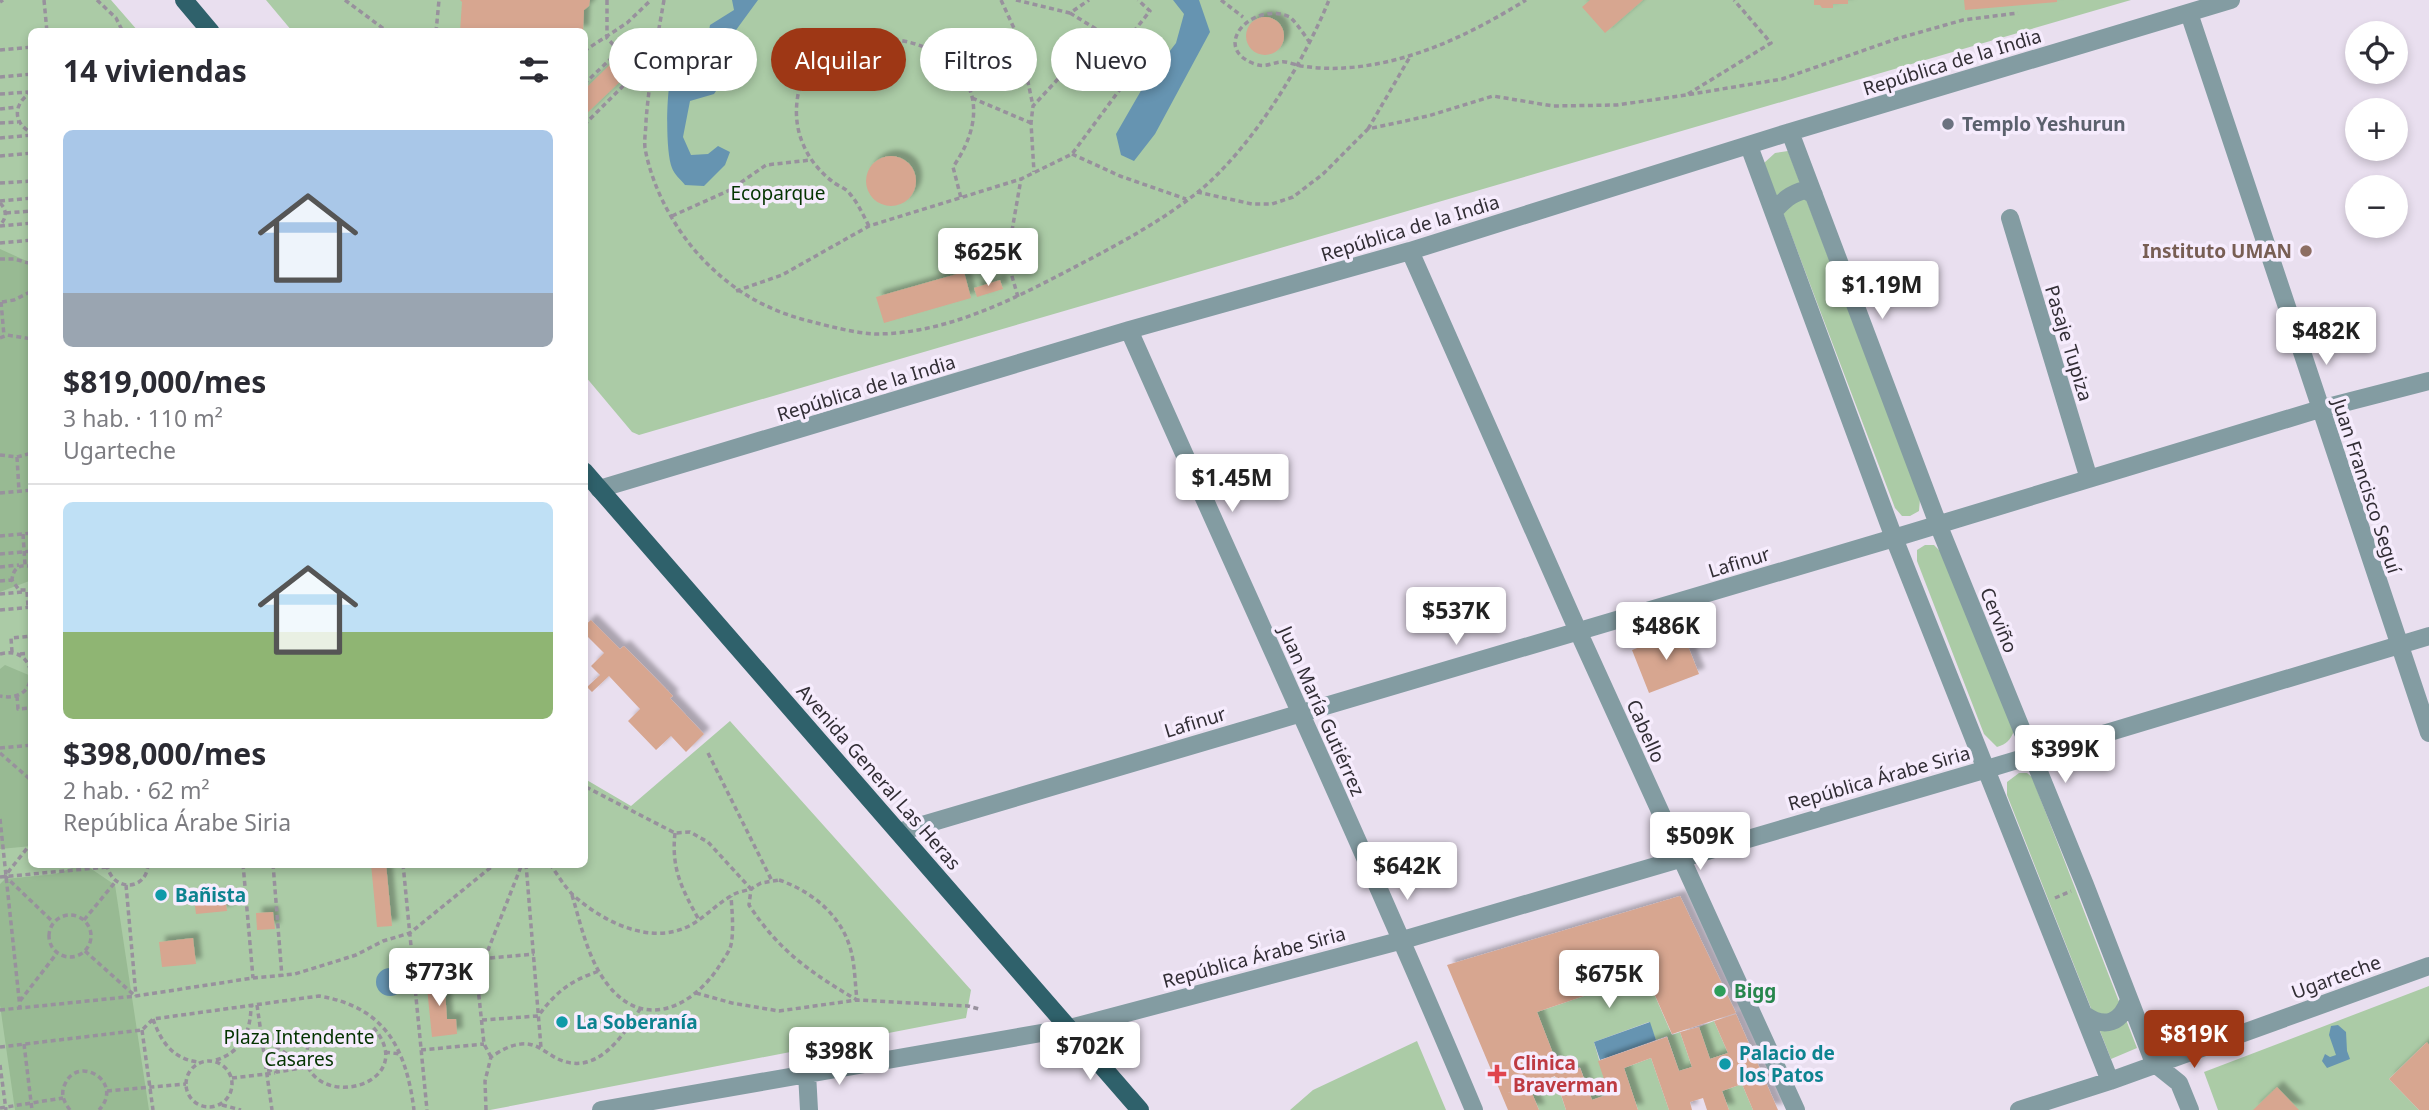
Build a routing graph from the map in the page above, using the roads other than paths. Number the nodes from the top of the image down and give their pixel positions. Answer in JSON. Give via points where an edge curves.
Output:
{"nodes":[{"id":1,"x":184,"y":0,"type":"edge"},
{"id":2,"x":2231,"y":0,"type":"edge"},
{"id":3,"x":2189,"y":13,"type":"junction"},
{"id":4,"x":208,"y":28,"type":"edge"},
{"id":5,"x":1790,"y":132,"type":"junction"},
{"id":6,"x":1749,"y":146,"type":"junction"},
{"id":7,"x":1814,"y":195,"type":"junction"},
{"id":8,"x":1774,"y":211,"type":"junction"},
{"id":9,"x":2010,"y":218,"type":"dead end"},
{"id":10,"x":1410,"y":251,"type":"junction"},
{"id":11,"x":1129,"y":330,"type":"junction"},
{"id":12,"x":2429,"y":381,"type":"edge"},
{"id":13,"x":2320,"y":409,"type":"junction"},
{"id":14,"x":588,"y":476,"type":"edge"},
{"id":15,"x":2089,"y":479,"type":"junction"},
{"id":16,"x":599,"y":489,"type":"junction"},
{"id":17,"x":1938,"y":524,"type":"junction"},
{"id":18,"x":1894,"y":538,"type":"junction"},
{"id":19,"x":1578,"y":631,"type":"junction"},
{"id":20,"x":2429,"y":636,"type":"edge"},
{"id":21,"x":2398,"y":645,"type":"junction"},
{"id":22,"x":1299,"y":713,"type":"junction"},
{"id":23,"x":2429,"y":733,"type":"edge"},
{"id":24,"x":2032,"y":754,"type":"junction"},
{"id":25,"x":1987,"y":769,"type":"junction"},
{"id":26,"x":899,"y":832,"type":"junction"},
{"id":27,"x":1680,"y":858,"type":"junction"},
{"id":28,"x":1403,"y":940,"type":"junction"},
{"id":29,"x":2429,"y":966,"type":"edge"},
{"id":30,"x":2129,"y":1000,"type":"junction"},
{"id":31,"x":2085,"y":1015,"type":"junction"},
{"id":32,"x":1070,"y":1028,"type":"junction"},
{"id":33,"x":2154,"y":1063,"type":"junction"},
{"id":34,"x":807,"y":1073,"type":"junction"},
{"id":35,"x":2109,"y":1081,"type":"junction"},
{"id":36,"x":601,"y":1110,"type":"edge"},
{"id":37,"x":809,"y":1110,"type":"edge"},
{"id":38,"x":1140,"y":1110,"type":"edge"},
{"id":39,"x":1474,"y":1110,"type":"edge"},
{"id":40,"x":1796,"y":1110,"type":"edge"},
{"id":41,"x":2019,"y":1110,"type":"edge"},
{"id":42,"x":2190,"y":1110,"type":"edge"}],
"edges":[{"from":1,"to":4,"type":"main road"},
{"from":2,"to":3,"type":"street","name":"República de la India"},
{"from":3,"to":5,"type":"street","name":"República de la India"},
{"from":3,"to":13,"type":"street","name":"Juan Francisco Seguí"},
{"from":5,"to":6,"type":"street","name":"República de la India"},
{"from":5,"to":7,"type":"street","name":"Cerviño"},
{"from":6,"to":8,"type":"street"},
{"from":6,"to":10,"type":"street","name":"República de la India"},
{"from":7,"to":8,"type":"street","via":[[1798,192],[1786,197]]},
{"from":7,"to":17,"type":"street","name":"Cerviño"},
{"from":8,"to":18,"type":"street"},
{"from":9,"to":15,"type":"street","name":"Pasaje Tupiza"},
{"from":10,"to":11,"type":"street","name":"República de la India"},
{"from":10,"to":19,"type":"street","name":"Cabello"},
{"from":11,"to":16,"type":"street","name":"República de la India"},
{"from":11,"to":22,"type":"street","name":"Juan María Gutiérrez"},
{"from":12,"to":13,"type":"street","name":"Lafinur"},
{"from":13,"to":15,"type":"street","name":"Lafinur"},
{"from":13,"to":21,"type":"street","name":"Juan Francisco Seguí"},
{"from":14,"to":16,"type":"main road","name":"Avenida General Las Heras"},
{"from":15,"to":17,"type":"street","name":"Lafinur"},
{"from":16,"to":26,"type":"main road","name":"Avenida General Las Heras"},
{"from":17,"to":18,"type":"street","name":"Lafinur"},
{"from":17,"to":24,"type":"street","name":"Cerviño"},
{"from":18,"to":19,"type":"street","name":"Lafinur"},
{"from":18,"to":25,"type":"street"},
{"from":19,"to":22,"type":"street","name":"Lafinur"},
{"from":19,"to":27,"type":"street","name":"Cabello"},
{"from":20,"to":21,"type":"street","name":"República Árabe Siria"},
{"from":21,"to":23,"type":"street","name":"Juan Francisco Seguí"},
{"from":21,"to":24,"type":"street","name":"República Árabe Siria"},
{"from":22,"to":26,"type":"street","name":"Lafinur"},
{"from":22,"to":28,"type":"street","name":"Juan María Gutiérrez"},
{"from":24,"to":25,"type":"street","name":"República Árabe Siria"},
{"from":24,"to":30,"type":"street","name":"Cerviño"},
{"from":25,"to":27,"type":"street","name":"República Árabe Siria"},
{"from":25,"to":31,"type":"street"},
{"from":26,"to":32,"type":"main road","name":"Avenida General Las Heras"},
{"from":27,"to":28,"type":"street","name":"República Árabe Siria"},
{"from":27,"to":40,"type":"street","name":"Cabello"},
{"from":28,"to":32,"type":"street","name":"República Árabe Siria"},
{"from":28,"to":39,"type":"street","name":"Juan María Gutiérrez"},
{"from":29,"to":33,"type":"street","name":"Ugarteche"},
{"from":30,"to":31,"type":"street","via":[[2117,1020],[2095,1022]]},
{"from":30,"to":33,"type":"street","name":"Cerviño"},
{"from":31,"to":35,"type":"street"},
{"from":32,"to":34,"type":"street","name":"República Árabe Siria"},
{"from":32,"to":38,"type":"main road","name":"Avenida General Las Heras"},
{"from":33,"to":35,"type":"street","name":"Ugarteche"},
{"from":33,"to":42,"type":"street","name":"Cerviño","via":[[2179,1083]]},
{"from":34,"to":36,"type":"street","name":"República Árabe Siria"},
{"from":34,"to":37,"type":"street"},
{"from":35,"to":41,"type":"street","name":"Ugarteche"}]}
